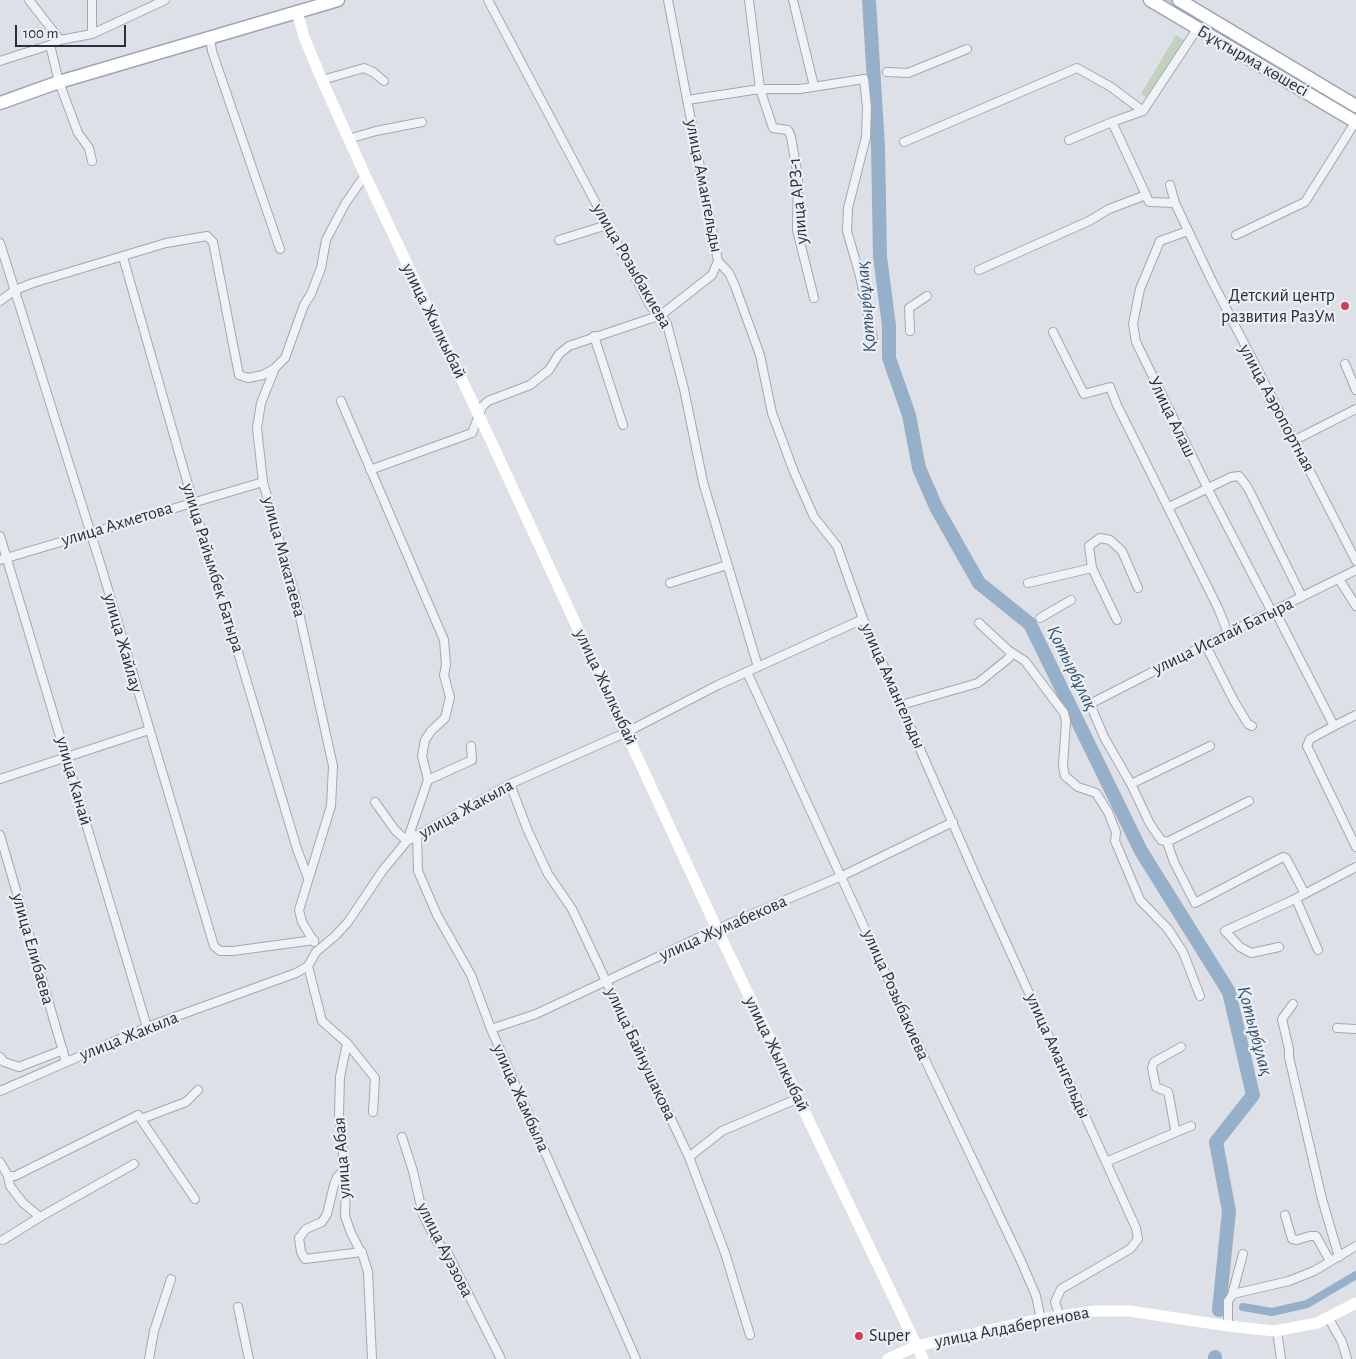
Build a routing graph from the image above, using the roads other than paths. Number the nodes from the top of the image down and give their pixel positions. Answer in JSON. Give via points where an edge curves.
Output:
{"nodes":[{"id":1,"x":29,"y":0,"type":"edge"},
{"id":2,"x":92,"y":0,"type":"edge"},
{"id":3,"x":165,"y":0,"type":"edge"},
{"id":4,"x":338,"y":0,"type":"edge"},
{"id":5,"x":488,"y":0,"type":"edge"},
{"id":6,"x":668,"y":0,"type":"edge"},
{"id":7,"x":750,"y":0,"type":"edge"},
{"id":8,"x":794,"y":0,"type":"edge"},
{"id":9,"x":1150,"y":0,"type":"edge"},
{"id":10,"x":1179,"y":0,"type":"edge"},
{"id":11,"x":319,"y":3,"type":"edge"},
{"id":12,"x":297,"y":12,"type":"junction"},
{"id":13,"x":1197,"y":29,"type":"junction"},
{"id":14,"x":92,"y":34,"type":"junction"},
{"id":15,"x":210,"y":37,"type":"junction"},
{"id":16,"x":60,"y":40,"type":"junction"},
{"id":17,"x":50,"y":45,"type":"junction"},
{"id":18,"x":967,"y":49,"type":"dead end"},
{"id":19,"x":0,"y":62,"type":"edge"},
{"id":20,"x":887,"y":72,"type":"dead end"},
{"id":21,"x":322,"y":80,"type":"junction"},
{"id":22,"x":59,"y":82,"type":"junction"},
{"id":23,"x":384,"y":82,"type":"dead end"},
{"id":24,"x":814,"y":86,"type":"junction"},
{"id":25,"x":760,"y":89,"type":"junction"},
{"id":26,"x":687,"y":100,"type":"junction"},
{"id":27,"x":0,"y":103,"type":"edge"},
{"id":28,"x":1356,"y":106,"type":"edge"},
{"id":29,"x":1143,"y":111,"type":"junction"},
{"id":30,"x":422,"y":122,"type":"dead end"},
{"id":31,"x":1112,"y":122,"type":"junction"},
{"id":32,"x":1356,"y":122,"type":"edge"},
{"id":33,"x":348,"y":139,"type":"junction"},
{"id":34,"x":1069,"y":140,"type":"dead end"},
{"id":35,"x":904,"y":142,"type":"dead end"},
{"id":36,"x":92,"y":161,"type":"dead end"},
{"id":37,"x":365,"y":175,"type":"junction"},
{"id":38,"x":1170,"y":185,"type":"dead end"},
{"id":39,"x":1146,"y":195,"type":"junction"},
{"id":40,"x":1175,"y":203,"type":"junction"},
{"id":41,"x":607,"y":225,"type":"junction"},
{"id":42,"x":1188,"y":231,"type":"junction"},
{"id":43,"x":1236,"y":236,"type":"dead end"},
{"id":44,"x":559,"y":240,"type":"dead end"},
{"id":45,"x":0,"y":243,"type":"edge"},
{"id":46,"x":280,"y":249,"type":"dead end"},
{"id":47,"x":123,"y":257,"type":"junction"},
{"id":48,"x":718,"y":261,"type":"junction"},
{"id":49,"x":979,"y":270,"type":"dead end"},
{"id":50,"x":15,"y":290,"type":"junction"},
{"id":51,"x":927,"y":296,"type":"dead end"},
{"id":52,"x":814,"y":298,"type":"dead end"},
{"id":53,"x":0,"y":301,"type":"edge"},
{"id":54,"x":661,"y":315,"type":"junction"},
{"id":55,"x":910,"y":331,"type":"dead end"},
{"id":56,"x":1052,"y":332,"type":"dead end"},
{"id":57,"x":594,"y":336,"type":"junction"},
{"id":58,"x":873,"y":339,"type":"dead end"},
{"id":59,"x":1345,"y":364,"type":"dead end"},
{"id":60,"x":275,"y":368,"type":"junction"},
{"id":61,"x":1356,"y":390,"type":"edge"},
{"id":62,"x":341,"y":401,"type":"dead end"},
{"id":63,"x":1356,"y":409,"type":"edge"},
{"id":64,"x":479,"y":415,"type":"junction"},
{"id":65,"x":623,"y":425,"type":"dead end"},
{"id":66,"x":472,"y":433,"type":"junction"},
{"id":67,"x":490,"y":439,"type":"junction"},
{"id":68,"x":1293,"y":441,"type":"junction"},
{"id":69,"x":370,"y":470,"type":"junction"},
{"id":70,"x":263,"y":482,"type":"junction"},
{"id":71,"x":1208,"y":488,"type":"junction"},
{"id":72,"x":193,"y":502,"type":"junction"},
{"id":73,"x":1169,"y":507,"type":"junction"},
{"id":74,"x":89,"y":533,"type":"junction"},
{"id":75,"x":0,"y":536,"type":"edge"},
{"id":76,"x":3,"y":559,"type":"edge"},
{"id":77,"x":1356,"y":561,"type":"edge"},
{"id":78,"x":727,"y":566,"type":"junction"},
{"id":79,"x":1092,"y":568,"type":"junction"},
{"id":80,"x":1356,"y":570,"type":"edge"},
{"id":81,"x":1339,"y":578,"type":"junction"},
{"id":82,"x":670,"y":583,"type":"dead end"},
{"id":83,"x":1028,"y":583,"type":"dead end"},
{"id":84,"x":1138,"y":588,"type":"dead end"},
{"id":85,"x":1302,"y":597,"type":"junction"},
{"id":86,"x":1071,"y":600,"type":"dead end"},
{"id":87,"x":1356,"y":606,"type":"edge"},
{"id":88,"x":1273,"y":611,"type":"junction"},
{"id":89,"x":1040,"y":618,"type":"dead end"},
{"id":90,"x":863,"y":620,"type":"junction"},
{"id":91,"x":1117,"y":620,"type":"dead end"},
{"id":92,"x":978,"y":623,"type":"dead end"},
{"id":93,"x":1228,"y":633,"type":"junction"},
{"id":94,"x":1205,"y":644,"type":"junction"},
{"id":95,"x":1011,"y":652,"type":"junction"},
{"id":96,"x":758,"y":667,"type":"junction"},
{"id":97,"x":747,"y":672,"type":"junction"},
{"id":98,"x":901,"y":705,"type":"junction"},
{"id":99,"x":1356,"y":715,"type":"edge"},
{"id":100,"x":1252,"y":726,"type":"dead end"},
{"id":101,"x":1334,"y":726,"type":"junction"},
{"id":102,"x":149,"y":730,"type":"junction"},
{"id":103,"x":627,"y":732,"type":"junction"},
{"id":104,"x":471,"y":746,"type":"dead end"},
{"id":105,"x":1210,"y":746,"type":"dead end"},
{"id":106,"x":67,"y":757,"type":"junction"},
{"id":107,"x":0,"y":779,"type":"edge"},
{"id":108,"x":428,"y":780,"type":"junction"},
{"id":109,"x":510,"y":784,"type":"junction"},
{"id":110,"x":1131,"y":784,"type":"junction"},
{"id":111,"x":1249,"y":801,"type":"dead end"},
{"id":112,"x":375,"y":802,"type":"dead end"},
{"id":113,"x":953,"y":822,"type":"junction"},
{"id":114,"x":0,"y":835,"type":"edge"},
{"id":115,"x":417,"y":835,"type":"junction"},
{"id":116,"x":407,"y":841,"type":"junction"},
{"id":117,"x":1166,"y":842,"type":"junction"},
{"id":118,"x":1356,"y":847,"type":"edge"},
{"id":119,"x":1356,"y":867,"type":"edge"},
{"id":120,"x":842,"y":876,"type":"junction"},
{"id":121,"x":308,"y":878,"type":"junction"},
{"id":122,"x":1305,"y":894,"type":"junction"},
{"id":123,"x":1296,"y":899,"type":"junction"},
{"id":124,"x":717,"y":929,"type":"junction"},
{"id":125,"x":314,"y":940,"type":"junction"},
{"id":126,"x":1279,"y":947,"type":"dead end"},
{"id":127,"x":1318,"y":950,"type":"dead end"},
{"id":128,"x":316,"y":952,"type":"junction"},
{"id":129,"x":308,"y":966,"type":"junction"},
{"id":130,"x":607,"y":980,"type":"junction"},
{"id":131,"x":1200,"y":996,"type":"dead end"},
{"id":132,"x":1293,"y":1004,"type":"dead end"},
{"id":133,"x":147,"y":1027,"type":"junction"},
{"id":134,"x":1337,"y":1028,"type":"dead end"},
{"id":135,"x":492,"y":1029,"type":"junction"},
{"id":136,"x":1356,"y":1029,"type":"edge"},
{"id":137,"x":346,"y":1043,"type":"junction"},
{"id":138,"x":1182,"y":1048,"type":"dead end"},
{"id":139,"x":63,"y":1050,"type":"junction"},
{"id":140,"x":0,"y":1057,"type":"edge"},
{"id":141,"x":66,"y":1062,"type":"junction"},
{"id":142,"x":198,"y":1090,"type":"dead end"},
{"id":143,"x":0,"y":1091,"type":"edge"},
{"id":144,"x":799,"y":1098,"type":"junction"},
{"id":145,"x":373,"y":1112,"type":"dead end"},
{"id":146,"x":141,"y":1119,"type":"junction"},
{"id":147,"x":1191,"y":1126,"type":"dead end"},
{"id":148,"x":1174,"y":1133,"type":"junction"},
{"id":149,"x":402,"y":1137,"type":"dead end"},
{"id":150,"x":689,"y":1157,"type":"junction"},
{"id":151,"x":0,"y":1162,"type":"edge"},
{"id":152,"x":1106,"y":1162,"type":"junction"},
{"id":153,"x":134,"y":1164,"type":"dead end"},
{"id":154,"x":343,"y":1171,"type":"junction"},
{"id":155,"x":8,"y":1176,"type":"junction"},
{"id":156,"x":195,"y":1199,"type":"dead end"},
{"id":157,"x":1285,"y":1215,"type":"dead end"},
{"id":158,"x":40,"y":1217,"type":"junction"},
{"id":159,"x":3,"y":1240,"type":"dead end"},
{"id":160,"x":1356,"y":1246,"type":"edge"},
{"id":161,"x":362,"y":1252,"type":"junction"},
{"id":162,"x":1243,"y":1254,"type":"dead end"},
{"id":163,"x":1339,"y":1257,"type":"junction"},
{"id":164,"x":1330,"y":1261,"type":"junction"},
{"id":165,"x":171,"y":1279,"type":"dead end"},
{"id":166,"x":1232,"y":1294,"type":"junction"},
{"id":167,"x":1356,"y":1303,"type":"edge"},
{"id":168,"x":238,"y":1307,"type":"dead end"},
{"id":169,"x":1060,"y":1317,"type":"junction"},
{"id":170,"x":1328,"y":1317,"type":"junction"},
{"id":171,"x":1041,"y":1319,"type":"junction"},
{"id":172,"x":1228,"y":1326,"type":"junction"},
{"id":173,"x":1277,"y":1331,"type":"junction"},
{"id":174,"x":750,"y":1335,"type":"dead end"},
{"id":175,"x":916,"y":1346,"type":"junction"},
{"id":176,"x":149,"y":1359,"type":"edge"},
{"id":177,"x":249,"y":1359,"type":"edge"},
{"id":178,"x":372,"y":1359,"type":"edge"},
{"id":179,"x":501,"y":1359,"type":"edge"},
{"id":180,"x":636,"y":1359,"type":"edge"},
{"id":181,"x":888,"y":1359,"type":"edge"},
{"id":182,"x":923,"y":1359,"type":"edge"},
{"id":183,"x":1281,"y":1359,"type":"edge"},
{"id":184,"x":1346,"y":1359,"type":"edge"}],
"edges":[{"from":1,"to":16,"type":"street"},
{"from":2,"to":14,"type":"street"},
{"from":3,"to":14,"type":"street"},
{"from":4,"to":11,"type":"main road"},
{"from":5,"to":41,"type":"street","name":"улица Розыбакиева"},
{"from":6,"to":26,"type":"street","name":"улица Амангельды"},
{"from":7,"to":25,"type":"street","name":"улица АРЗ-1"},
{"from":8,"to":24,"type":"street"},
{"from":9,"to":13,"type":"main road","name":"Бұқтырма көшесі"},
{"from":10,"to":28,"type":"main road","name":"Бұқтырма көшесі"},
{"from":11,"to":12,"type":"main road"},
{"from":12,"to":15,"type":"main road"},
{"from":12,"to":21,"type":"street","name":"улица Жылкыбай"},
{"from":13,"to":29,"type":"street"},
{"from":13,"to":32,"type":"main road","name":"Бұқтырма көшесі"},
{"from":14,"to":16,"type":"street"},
{"from":15,"to":22,"type":"main road"},
{"from":15,"to":46,"type":"street"},
{"from":16,"to":17,"type":"street"},
{"from":17,"to":19,"type":"street"},
{"from":17,"to":22,"type":"street"},
{"from":18,"to":20,"type":"street","via":[[908,73]]},
{"from":21,"to":23,"type":"street","via":[[364,68]]},
{"from":21,"to":33,"type":"street","name":"улица Жылкыбай"},
{"from":22,"to":27,"type":"main road"},
{"from":22,"to":36,"type":"street"},
{"from":24,"to":25,"type":"street"},
{"from":24,"to":58,"type":"street","via":[[864,79],[866,137],[848,208],[847,231]]},
{"from":25,"to":26,"type":"street"},
{"from":25,"to":52,"type":"street","name":"улица АРЗ-1","via":[[773,128],[788,130],[791,137],[798,177],[797,230]]},
{"from":26,"to":48,"type":"street","name":"улица Амангельды"},
{"from":29,"to":31,"type":"street"},
{"from":29,"to":35,"type":"street","via":[[1111,87],[1077,68]]},
{"from":30,"to":33,"type":"street"},
{"from":31,"to":34,"type":"street"},
{"from":31,"to":39,"type":"street"},
{"from":32,"to":43,"type":"street","via":[[1305,202]]},
{"from":33,"to":37,"type":"street","name":"улица Жылкыбай"},
{"from":37,"to":60,"type":"street","name":"улица Макатаева","via":[[326,240],[321,268],[311,294],[285,358]]},
{"from":37,"to":64,"type":"street","name":"улица Жылкыбай"},
{"from":38,"to":40,"type":"street","name":"улица Аэропортная"},
{"from":39,"to":40,"type":"street","via":[[1149,202]]},
{"from":39,"to":49,"type":"street"},
{"from":40,"to":42,"type":"street","name":"улица Аэропортная"},
{"from":41,"to":44,"type":"street"},
{"from":41,"to":54,"type":"street","name":"улица Розыбакиева","via":[[651,307]]},
{"from":42,"to":68,"type":"street","name":"улица Аэропортная"},
{"from":42,"to":71,"type":"street","name":"Улица Алаш","via":[[1160,241],[1140,289],[1133,324],[1136,342]]},
{"from":45,"to":50,"type":"street","name":"улица Жайлау"},
{"from":47,"to":50,"type":"street"},
{"from":47,"to":60,"type":"street","via":[[166,243],[207,236],[213,242],[239,375],[248,378]]},
{"from":47,"to":72,"type":"street","name":"улица Райымбек Батыра"},
{"from":48,"to":54,"type":"street","via":[[712,275]]},
{"from":48,"to":90,"type":"street","name":"улица Амангельды","via":[[735,286],[760,355],[772,413],[794,472],[814,517],[837,546]]},
{"from":50,"to":53,"type":"street"},
{"from":50,"to":74,"type":"street","name":"улица Жайлау"},
{"from":51,"to":55,"type":"street","via":[[909,308]]},
{"from":54,"to":57,"type":"street"},
{"from":54,"to":78,"type":"street","name":"улица Розыбакиева","via":[[674,343],[703,482]]},
{"from":56,"to":73,"type":"street","via":[[1084,394],[1110,387]]},
{"from":57,"to":64,"type":"street","via":[[569,346],[548,370],[530,384],[488,401]]},
{"from":57,"to":65,"type":"street"},
{"from":59,"to":61,"type":"street"},
{"from":60,"to":70,"type":"street","name":"улица Макатаева","via":[[261,403],[257,428]]},
{"from":62,"to":69,"type":"street"},
{"from":63,"to":68,"type":"street"},
{"from":64,"to":66,"type":"street"},
{"from":64,"to":67,"type":"street","name":"улица Жылкыбай"},
{"from":66,"to":67,"type":"street"},
{"from":66,"to":69,"type":"street"},
{"from":67,"to":103,"type":"street","name":"улица Жылкыбай"},
{"from":68,"to":77,"type":"street","name":"улица Аэропортная"},
{"from":69,"to":108,"type":"street","via":[[444,640],[444,675],[450,696],[445,718],[425,740],[422,756]]},
{"from":70,"to":72,"type":"street","name":"улица Ахметова"},
{"from":70,"to":121,"type":"street","name":"улица Макатаева","via":[[296,599],[334,766],[331,806]]},
{"from":71,"to":73,"type":"street"},
{"from":71,"to":85,"type":"street","via":[[1232,477],[1239,476],[1244,481]]},
{"from":71,"to":88,"type":"street","name":"Улица Алаш"},
{"from":72,"to":74,"type":"street","name":"улица Ахметова"},
{"from":72,"to":121,"type":"street","name":"улица Райымбек Батыра"},
{"from":73,"to":93,"type":"street"},
{"from":74,"to":76,"type":"street","name":"улица Ахметова"},
{"from":74,"to":102,"type":"street","name":"улица Жайлау"},
{"from":75,"to":76,"type":"street","name":"улица Канай"},
{"from":76,"to":106,"type":"street","name":"улица Канай"},
{"from":78,"to":82,"type":"street"},
{"from":78,"to":96,"type":"street","name":"улица Розыбакиева"},
{"from":79,"to":83,"type":"street"},
{"from":79,"to":84,"type":"street","via":[[1089,546],[1100,538],[1110,540],[1122,551]]},
{"from":79,"to":91,"type":"street"},
{"from":80,"to":81,"type":"street","name":"улица Исатай Батыра"},
{"from":81,"to":85,"type":"street","name":"улица Исатай Батыра"},
{"from":81,"to":87,"type":"street"},
{"from":85,"to":88,"type":"street","name":"улица Исатай Батыра"},
{"from":86,"to":89,"type":"street"},
{"from":88,"to":93,"type":"street","name":"улица Исатай Батыра"},
{"from":88,"to":101,"type":"street","name":"Улица Алаш"},
{"from":90,"to":96,"type":"street","name":"улица Жакыла"},
{"from":90,"to":98,"type":"street","name":"улица Амангельды"},
{"from":92,"to":95,"type":"street"},
{"from":93,"to":94,"type":"street","name":"улица Исатай Батыра"},
{"from":94,"to":100,"type":"street","via":[[1234,701]]},
{"from":94,"to":110,"type":"street","name":"улица Исатай Батыра","via":[[1090,704],[1104,737]]},
{"from":95,"to":98,"type":"street","via":[[1009,658],[978,683]]},
{"from":95,"to":131,"type":"street","via":[[1025,661],[1064,713],[1065,776],[1078,787],[1096,793],[1108,812],[1116,832],[1115,841],[1140,900],[1168,929],[1183,952]]},
{"from":96,"to":97,"type":"street","name":"улица Жакыла"},
{"from":97,"to":103,"type":"street","name":"улица Жакыла"},
{"from":97,"to":120,"type":"street","name":"улица Розыбакиева"},
{"from":98,"to":113,"type":"street","name":"улица Амангельды"},
{"from":99,"to":101,"type":"street"},
{"from":101,"to":118,"type":"street","via":[[1310,739],[1307,746]]},
{"from":102,"to":106,"type":"street"},
{"from":102,"to":125,"type":"street","name":"улица Жайлау","via":[[214,946],[220,951],[233,951]]},
{"from":103,"to":109,"type":"street","name":"улица Жакыла"},
{"from":103,"to":124,"type":"street","name":"улица Жылкыбай"},
{"from":104,"to":108,"type":"street","via":[[472,760]]},
{"from":105,"to":110,"type":"street"},
{"from":106,"to":107,"type":"street"},
{"from":106,"to":133,"type":"street","name":"улица Канай"},
{"from":108,"to":116,"type":"street"},
{"from":109,"to":115,"type":"street","name":"улица Жакыла"},
{"from":109,"to":130,"type":"street","name":"улица Байнушакова","via":[[548,874],[572,909]]},
{"from":110,"to":117,"type":"street","via":[[1150,824]]},
{"from":111,"to":117,"type":"street"},
{"from":112,"to":116,"type":"street"},
{"from":113,"to":120,"type":"street","name":"улица Жумабекова"},
{"from":113,"to":152,"type":"street","name":"улица Амангельды"},
{"from":114,"to":139,"type":"street","name":"улица Елибаева"},
{"from":115,"to":116,"type":"street","name":"улица Жакыла"},
{"from":115,"to":135,"type":"street","name":"улица Жамбыла","via":[[418,871],[471,975]]},
{"from":116,"to":128,"type":"street","name":"улица Жакыла","via":[[348,922]]},
{"from":117,"to":122,"type":"street","via":[[1195,903],[1283,857]]},
{"from":119,"to":122,"type":"street"},
{"from":120,"to":124,"type":"street","name":"улица Жумабекова"},
{"from":120,"to":171,"type":"street","name":"улица Розыбакиева","via":[[1021,1261],[1036,1296]]},
{"from":121,"to":125,"type":"street","name":"улица Макатаева","via":[[298,910]]},
{"from":122,"to":123,"type":"street"},
{"from":123,"to":126,"type":"street","via":[[1226,931],[1240,947],[1251,953]]},
{"from":123,"to":127,"type":"street"},
{"from":124,"to":130,"type":"street","name":"улица Жумабекова"},
{"from":124,"to":144,"type":"street","name":"улица Жылкыбай"},
{"from":125,"to":128,"type":"street","name":"улица Макатаева"},
{"from":128,"to":129,"type":"street","name":"улица Жакыла"},
{"from":129,"to":133,"type":"street","name":"улица Жакыла"},
{"from":129,"to":137,"type":"street","via":[[322,1021]]},
{"from":130,"to":135,"type":"street","name":"улица Жумабекова","via":[[536,1014]]},
{"from":130,"to":150,"type":"street","name":"улица Байнушакова"},
{"from":132,"to":163,"type":"street","via":[[1282,1019],[1288,1052]]},
{"from":133,"to":141,"type":"street","name":"улица Жакыла"},
{"from":134,"to":136,"type":"street"},
{"from":135,"to":180,"type":"street","name":"улица Жамбыла"},
{"from":137,"to":145,"type":"street","via":[[375,1078]]},
{"from":137,"to":154,"type":"street","name":"улица Абая","via":[[340,1077],[339,1114]]},
{"from":138,"to":148,"type":"street","via":[[1154,1062],[1152,1068],[1156,1087],[1168,1092],[1176,1129]]},
{"from":139,"to":140,"type":"street","via":[[19,1067],[4,1062]]},
{"from":139,"to":141,"type":"street","name":"улица Елибаева"},
{"from":141,"to":143,"type":"street","name":"улица Жакыла"},
{"from":142,"to":146,"type":"street","via":[[186,1102]]},
{"from":144,"to":150,"type":"street","via":[[722,1131]]},
{"from":144,"to":175,"type":"street","name":"улица Жылкыбай"},
{"from":146,"to":155,"type":"street","via":[[138,1115],[15,1176]]},
{"from":146,"to":156,"type":"street"},
{"from":147,"to":148,"type":"street"},
{"from":148,"to":152,"type":"street"},
{"from":149,"to":179,"type":"street","name":"улица Ауэзова","via":[[423,1215],[437,1242],[447,1252]]},
{"from":150,"to":174,"type":"street","name":"улица Байнушакова","via":[[725,1253]]},
{"from":151,"to":155,"type":"street"},
{"from":152,"to":169,"type":"street","name":"улица Амангельды","via":[[1136,1228],[1138,1240],[1130,1250],[1060,1289],[1055,1302]]},
{"from":153,"to":158,"type":"street"},
{"from":154,"to":161,"type":"street","name":"улица Абая","via":[[345,1216]]},
{"from":154,"to":161,"type":"street","via":[[337,1177],[322,1222],[306,1229],[299,1238],[301,1252],[305,1259]]},
{"from":155,"to":158,"type":"street","via":[[10,1186],[23,1203]]},
{"from":157,"to":164,"type":"street","via":[[1292,1239],[1316,1236]]},
{"from":158,"to":159,"type":"street"},
{"from":160,"to":163,"type":"street"},
{"from":161,"to":178,"type":"street","name":"улица Абая","via":[[368,1272]]},
{"from":162,"to":166,"type":"street"},
{"from":163,"to":164,"type":"street"},
{"from":164,"to":166,"type":"street","via":[[1289,1282]]},
{"from":165,"to":176,"type":"street","via":[[154,1331]]},
{"from":166,"to":172,"type":"street","via":[[1228,1301]]},
{"from":167,"to":170,"type":"street","name":"улица Алдабергенова"},
{"from":168,"to":177,"type":"street"},
{"from":169,"to":171,"type":"street","name":"улица Алдабергенова"},
{"from":169,"to":172,"type":"street","name":"улица Алдабергенова","via":[[1095,1311],[1129,1311]]},
{"from":170,"to":173,"type":"street","name":"улица Алдабергенова","via":[[1316,1323]]},
{"from":170,"to":184,"type":"street","via":[[1342,1342]]},
{"from":171,"to":175,"type":"street","name":"улица Алдабергенова"},
{"from":172,"to":173,"type":"street","name":"улица Алдабергенова"},
{"from":173,"to":183,"type":"street"},
{"from":175,"to":181,"type":"street","name":"улица Алдабергенова"},
{"from":175,"to":182,"type":"street","name":"улица Жылкыбай"}]}
